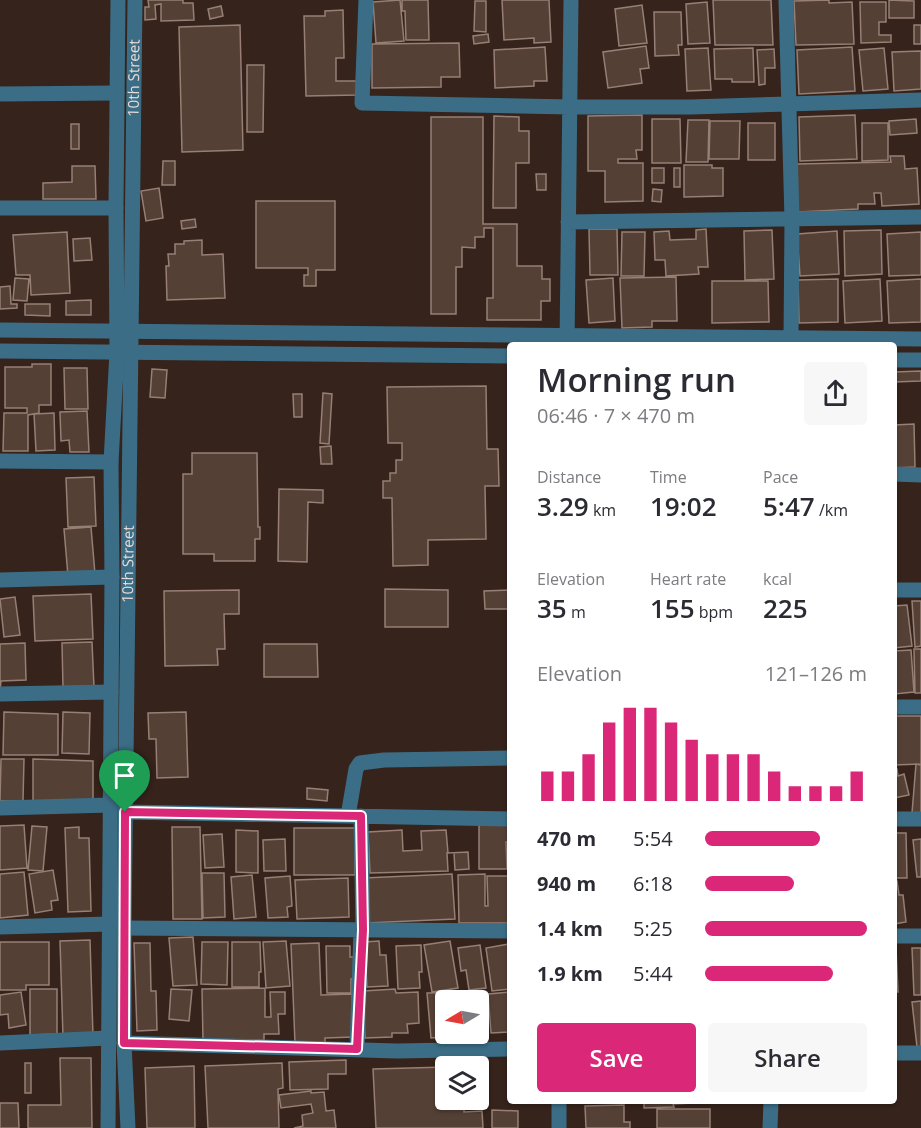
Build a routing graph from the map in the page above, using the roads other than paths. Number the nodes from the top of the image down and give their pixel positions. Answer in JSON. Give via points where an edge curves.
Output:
{"nodes":[{"id":1,"x":118,"y":0,"type":"edge"},
{"id":2,"x":135,"y":0,"type":"edge"},
{"id":3,"x":366,"y":0,"type":"edge"},
{"id":4,"x":571,"y":0,"type":"edge"},
{"id":5,"x":786,"y":0,"type":"edge"},
{"id":6,"x":117,"y":93,"type":"junction"},
{"id":7,"x":0,"y":94,"type":"edge"},
{"id":8,"x":921,"y":100,"type":"edge"},
{"id":9,"x":789,"y":104,"type":"junction"},
{"id":10,"x":570,"y":107,"type":"junction"},
{"id":11,"x":0,"y":208,"type":"edge"},
{"id":12,"x":116,"y":208,"type":"junction"},
{"id":13,"x":921,"y":217,"type":"edge"},
{"id":14,"x":792,"y":219,"type":"junction"},
{"id":15,"x":568,"y":222,"type":"junction"},
{"id":16,"x":0,"y":330,"type":"edge"},
{"id":17,"x":125,"y":331,"type":"junction"},
{"id":18,"x":792,"y":338,"type":"junction"},
{"id":19,"x":921,"y":339,"type":"edge"},
{"id":20,"x":567,"y":340,"type":"edge"},
{"id":21,"x":0,"y":351,"type":"edge"},
{"id":22,"x":124,"y":352,"type":"junction"},
{"id":23,"x":507,"y":356,"type":"edge"},
{"id":24,"x":897,"y":360,"type":"edge"},
{"id":25,"x":921,"y":360,"type":"edge"},
{"id":26,"x":0,"y":461,"type":"edge"},
{"id":27,"x":111,"y":462,"type":"junction"},
{"id":28,"x":897,"y":474,"type":"edge"},
{"id":29,"x":921,"y":475,"type":"edge"},
{"id":30,"x":112,"y":577,"type":"junction"},
{"id":31,"x":0,"y":580,"type":"edge"},
{"id":32,"x":897,"y":590,"type":"edge"},
{"id":33,"x":921,"y":591,"type":"edge"},
{"id":34,"x":111,"y":692,"type":"junction"},
{"id":35,"x":0,"y":694,"type":"edge"},
{"id":36,"x":897,"y":707,"type":"edge"},
{"id":37,"x":921,"y":707,"type":"edge"},
{"id":38,"x":507,"y":758,"type":"edge"},
{"id":39,"x":111,"y":805,"type":"junction"},
{"id":40,"x":0,"y":808,"type":"edge"},
{"id":41,"x":125,"y":812,"type":"junction"},
{"id":42,"x":354,"y":816,"type":"junction"},
{"id":43,"x":507,"y":819,"type":"edge"},
{"id":44,"x":897,"y":819,"type":"edge"},
{"id":45,"x":921,"y":819,"type":"edge"},
{"id":46,"x":117,"y":926,"type":"junction"},
{"id":47,"x":0,"y":927,"type":"edge"},
{"id":48,"x":362,"y":930,"type":"junction"},
{"id":49,"x":507,"y":931,"type":"edge"},
{"id":50,"x":897,"y":936,"type":"edge"},
{"id":51,"x":921,"y":936,"type":"edge"},
{"id":52,"x":108,"y":1038,"type":"junction"},
{"id":53,"x":0,"y":1042,"type":"edge"},
{"id":54,"x":124,"y":1043,"type":"junction"},
{"id":55,"x":357,"y":1049,"type":"junction"},
{"id":56,"x":507,"y":1049,"type":"edge"},
{"id":57,"x":897,"y":1053,"type":"edge"},
{"id":58,"x":921,"y":1053,"type":"edge"},
{"id":59,"x":559,"y":1104,"type":"edge"},
{"id":60,"x":771,"y":1104,"type":"edge"},
{"id":61,"x":108,"y":1128,"type":"edge"},
{"id":62,"x":128,"y":1128,"type":"edge"},
{"id":63,"x":559,"y":1128,"type":"edge"},
{"id":64,"x":770,"y":1128,"type":"edge"}],
"edges":[{"from":1,"to":6,"type":"street","name":"10th Street"},
{"from":2,"to":17,"type":"street","name":"10th Street"},
{"from":3,"to":10,"type":"street","via":[[362,103]]},
{"from":4,"to":10,"type":"street"},
{"from":5,"to":9,"type":"street"},
{"from":6,"to":7,"type":"street"},
{"from":6,"to":12,"type":"street","name":"10th Street"},
{"from":8,"to":9,"type":"street"},
{"from":9,"to":10,"type":"street"},
{"from":9,"to":14,"type":"street"},
{"from":10,"to":15,"type":"street"},
{"from":11,"to":12,"type":"street"},
{"from":12,"to":17,"type":"street","name":"10th Street"},
{"from":13,"to":14,"type":"street"},
{"from":14,"to":15,"type":"street"},
{"from":14,"to":18,"type":"street"},
{"from":15,"to":20,"type":"street"},
{"from":16,"to":17,"type":"street"},
{"from":17,"to":20,"type":"street"},
{"from":17,"to":22,"type":"street","name":"10th Street"},
{"from":18,"to":19,"type":"street"},
{"from":18,"to":20,"type":"street"},
{"from":21,"to":22,"type":"street"},
{"from":22,"to":23,"type":"street"},
{"from":22,"to":27,"type":"street","name":"10th Street"},
{"from":22,"to":41,"type":"street","name":"10th Street"},
{"from":24,"to":25,"type":"street"},
{"from":26,"to":27,"type":"street"},
{"from":27,"to":30,"type":"street","name":"10th Street"},
{"from":28,"to":29,"type":"street"},
{"from":30,"to":31,"type":"street"},
{"from":30,"to":34,"type":"street","name":"10th Street"},
{"from":32,"to":33,"type":"street"},
{"from":34,"to":35,"type":"street"},
{"from":34,"to":39,"type":"street","name":"10th Street"},
{"from":36,"to":37,"type":"street"},
{"from":38,"to":42,"type":"street","via":[[360,763],[356,769]]},
{"from":39,"to":40,"type":"street"},
{"from":39,"to":46,"type":"street","name":"10th Street"},
{"from":41,"to":42,"type":"street"},
{"from":41,"to":46,"type":"street","name":"10th Street"},
{"from":42,"to":43,"type":"street"},
{"from":42,"to":48,"type":"street"},
{"from":44,"to":45,"type":"street"},
{"from":46,"to":47,"type":"street"},
{"from":46,"to":48,"type":"street"},
{"from":46,"to":52,"type":"street","name":"10th Street"},
{"from":46,"to":54,"type":"street","name":"10th Street"},
{"from":48,"to":49,"type":"street"},
{"from":48,"to":55,"type":"street"},
{"from":50,"to":51,"type":"street"},
{"from":52,"to":53,"type":"street"},
{"from":52,"to":61,"type":"street","name":"10th Street"},
{"from":54,"to":55,"type":"street"},
{"from":54,"to":62,"type":"street","name":"10th Street"},
{"from":55,"to":56,"type":"street"},
{"from":57,"to":58,"type":"street"},
{"from":59,"to":63,"type":"street"},
{"from":60,"to":64,"type":"street"}]}
